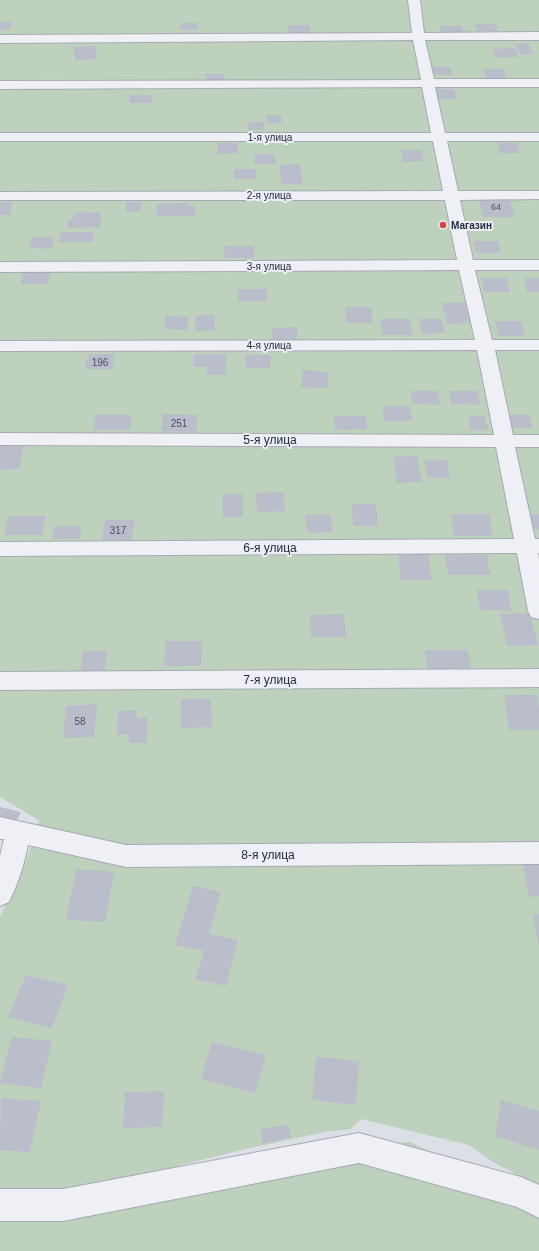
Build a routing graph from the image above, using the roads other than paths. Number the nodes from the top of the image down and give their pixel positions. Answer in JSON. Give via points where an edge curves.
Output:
{"nodes":[{"id":1,"x":414,"y":0,"type":"edge"},
{"id":2,"x":418,"y":36,"type":"junction"},
{"id":3,"x":539,"y":36,"type":"edge"},
{"id":4,"x":0,"y":39,"type":"edge"},
{"id":5,"x":428,"y":83,"type":"junction"},
{"id":6,"x":539,"y":83,"type":"edge"},
{"id":7,"x":0,"y":85,"type":"edge"},
{"id":8,"x":0,"y":137,"type":"edge"},
{"id":9,"x":439,"y":137,"type":"junction"},
{"id":10,"x":539,"y":137,"type":"edge"},
{"id":11,"x":539,"y":194,"type":"edge"},
{"id":12,"x":451,"y":195,"type":"junction"},
{"id":13,"x":0,"y":196,"type":"edge"},
{"id":14,"x":466,"y":265,"type":"junction"},
{"id":15,"x":539,"y":265,"type":"edge"},
{"id":16,"x":0,"y":267,"type":"edge"},
{"id":17,"x":485,"y":345,"type":"junction"},
{"id":18,"x":539,"y":345,"type":"edge"},
{"id":19,"x":0,"y":346,"type":"edge"},
{"id":20,"x":0,"y":439,"type":"edge"},
{"id":21,"x":504,"y":441,"type":"junction"},
{"id":22,"x":539,"y":441,"type":"edge"},
{"id":23,"x":532,"y":546,"type":"edge"},
{"id":24,"x":0,"y":550,"type":"edge"},
{"id":25,"x":539,"y":611,"type":"edge"},
{"id":26,"x":539,"y":678,"type":"edge"},
{"id":27,"x":0,"y":681,"type":"edge"},
{"id":28,"x":9,"y":830,"type":"edge"},
{"id":29,"x":539,"y":854,"type":"edge"},
{"id":30,"x":0,"y":894,"type":"edge"},
{"id":31,"x":539,"y":1202,"type":"edge"},
{"id":32,"x":0,"y":1205,"type":"edge"}],
"edges":[{"from":1,"to":2,"type":"street"},
{"from":2,"to":3,"type":"street"},
{"from":2,"to":4,"type":"street"},
{"from":2,"to":5,"type":"street"},
{"from":5,"to":6,"type":"street"},
{"from":5,"to":7,"type":"street"},
{"from":5,"to":9,"type":"street"},
{"from":8,"to":9,"type":"street","name":"1-я улица"},
{"from":9,"to":10,"type":"street","name":"1-я улица"},
{"from":9,"to":12,"type":"street"},
{"from":11,"to":12,"type":"street","name":"2-я улица"},
{"from":12,"to":13,"type":"street","name":"2-я улица"},
{"from":12,"to":14,"type":"street"},
{"from":14,"to":15,"type":"street","name":"3-я улица"},
{"from":14,"to":16,"type":"street","name":"3-я улица"},
{"from":14,"to":17,"type":"street"},
{"from":17,"to":18,"type":"street","name":"4-я улица"},
{"from":17,"to":19,"type":"street","name":"4-я улица"},
{"from":17,"to":21,"type":"street"},
{"from":20,"to":21,"type":"street","name":"5-я улица"},
{"from":21,"to":22,"type":"street","name":"5-я улица"},
{"from":21,"to":23,"type":"street"},
{"from":23,"to":24,"type":"street","name":"6-я улица"},
{"from":23,"to":25,"type":"street"},
{"from":26,"to":27,"type":"street","name":"7-я улица"},
{"from":28,"to":29,"type":"street","name":"8-я улица","via":[[126,856]]},
{"from":28,"to":30,"type":"street","via":[[9,874]]},
{"from":31,"to":32,"type":"street","via":[[521,1193],[360,1148],[63,1204]]}]}
